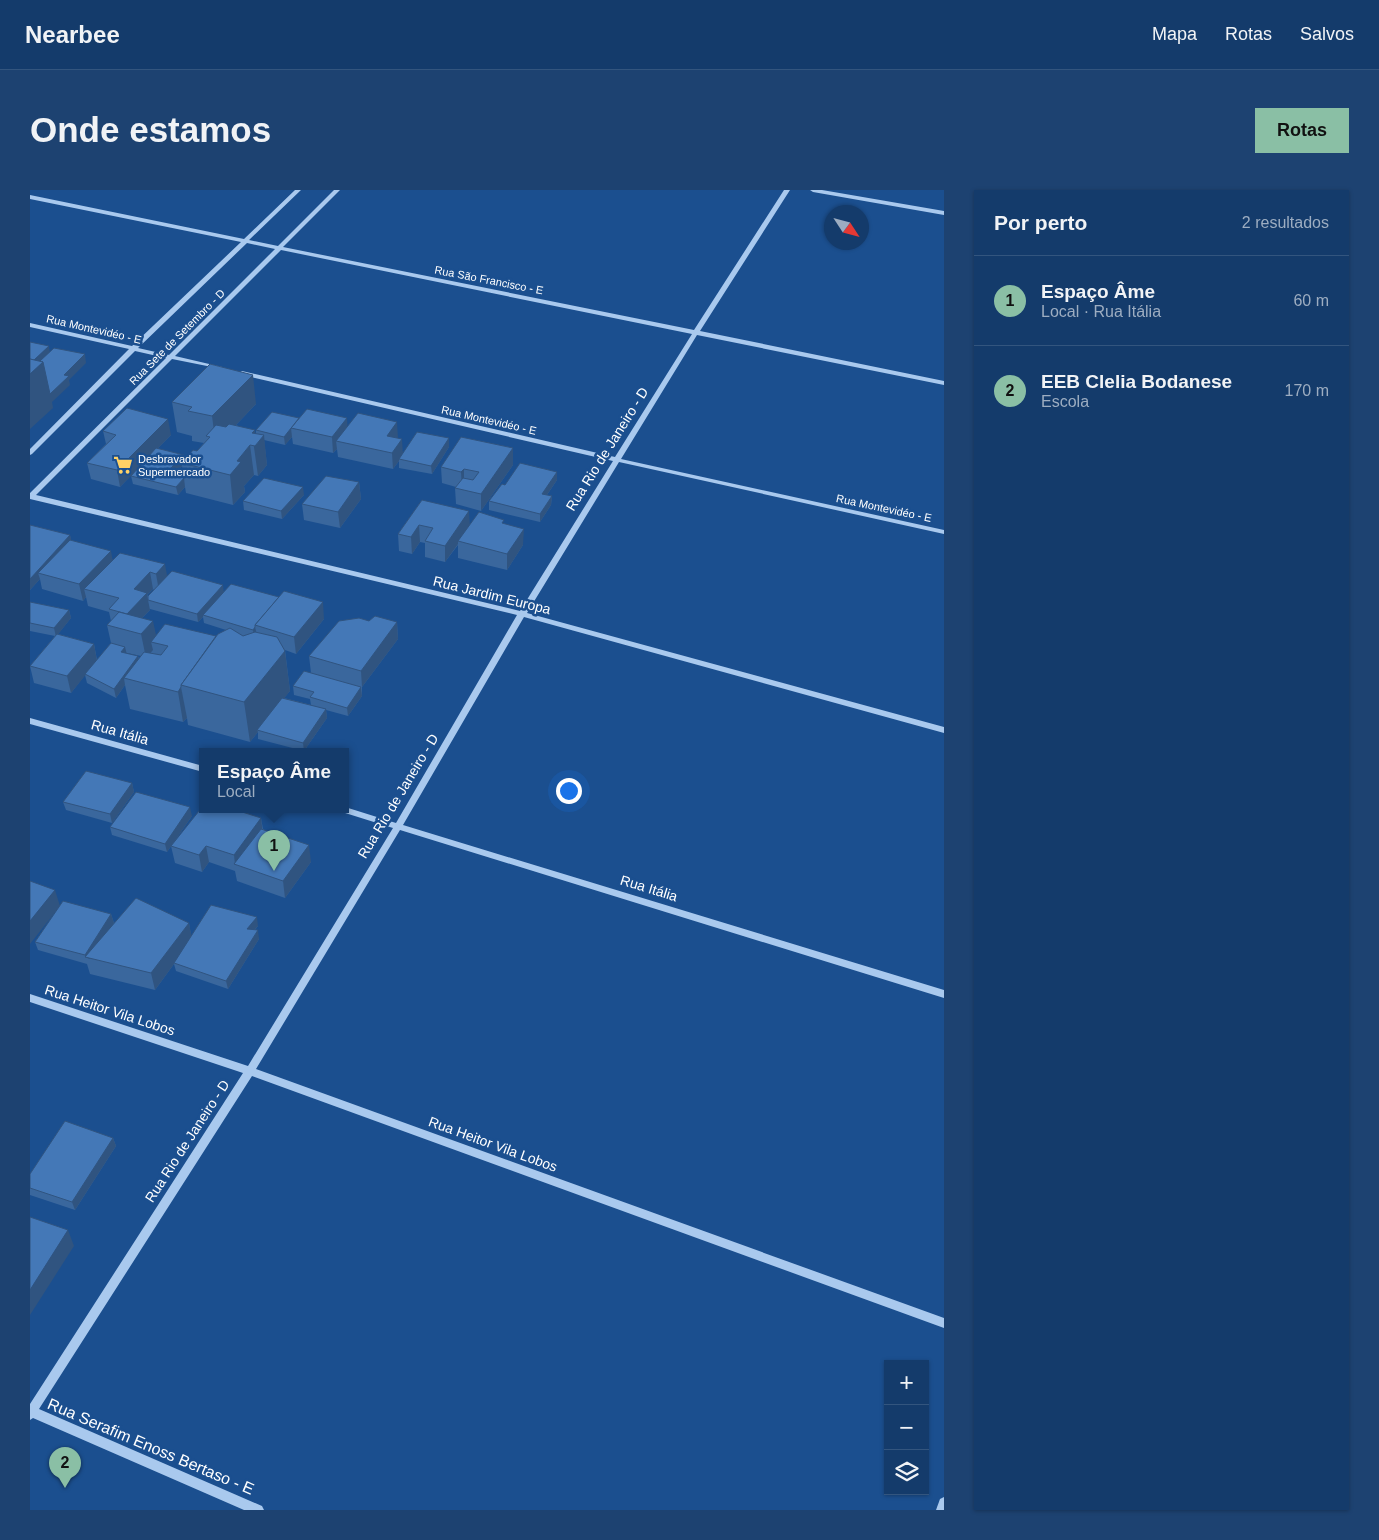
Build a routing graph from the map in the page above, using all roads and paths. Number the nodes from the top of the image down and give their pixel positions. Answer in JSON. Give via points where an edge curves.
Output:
{"nodes":[{"id":1,"x":298,"y":190,"type":"edge"},
{"id":2,"x":337,"y":190,"type":"edge"},
{"id":3,"x":787,"y":190,"type":"edge"},
{"id":4,"x":813,"y":190,"type":"edge"},
{"id":5,"x":30,"y":197,"type":"edge"},
{"id":6,"x":944,"y":213,"type":"edge"},
{"id":7,"x":246,"y":241,"type":"junction"},
{"id":8,"x":278,"y":248,"type":"junction"},
{"id":9,"x":30,"y":325,"type":"edge"},
{"id":10,"x":696,"y":332,"type":"junction"},
{"id":11,"x":133,"y":348,"type":"junction"},
{"id":12,"x":171,"y":357,"type":"junction"},
{"id":13,"x":944,"y":383,"type":"edge"},
{"id":14,"x":30,"y":453,"type":"edge"},
{"id":15,"x":618,"y":460,"type":"junction"},
{"id":16,"x":30,"y":496,"type":"edge"},
{"id":17,"x":944,"y":532,"type":"edge"},
{"id":18,"x":522,"y":614,"type":"junction"},
{"id":19,"x":30,"y":721,"type":"edge"},
{"id":20,"x":944,"y":730,"type":"edge"},
{"id":21,"x":199,"y":768,"type":"edge"},
{"id":22,"x":349,"y":811,"type":"edge"},
{"id":23,"x":399,"y":825,"type":"junction"},
{"id":24,"x":944,"y":994,"type":"edge"},
{"id":25,"x":30,"y":998,"type":"edge"},
{"id":26,"x":250,"y":1071,"type":"junction"},
{"id":27,"x":944,"y":1323,"type":"edge"},
{"id":28,"x":30,"y":1413,"type":"edge"},
{"id":29,"x":944,"y":1503,"type":"edge"},
{"id":30,"x":258,"y":1510,"type":"edge"},
{"id":31,"x":942,"y":1510,"type":"edge"}],
"edges":[{"from":1,"to":7,"type":"street","name":"Rua Sete de Setembro - D"},
{"from":2,"to":8,"type":"street","name":"Rua Sete de Setembro - D"},
{"from":3,"to":10,"type":"street","name":"Rua Rio de Janeiro - D"},
{"from":4,"to":6,"type":"street"},
{"from":5,"to":7,"type":"street","name":"Rua São Francisco - E"},
{"from":7,"to":8,"type":"street","name":"Rua São Francisco - E"},
{"from":7,"to":11,"type":"street","name":"Rua Sete de Setembro - D"},
{"from":8,"to":10,"type":"street","name":"Rua São Francisco - E"},
{"from":8,"to":12,"type":"street","name":"Rua Sete de Setembro - D"},
{"from":9,"to":11,"type":"street","name":"Rua Montevidéo - E"},
{"from":10,"to":13,"type":"street","name":"Rua São Francisco - E"},
{"from":10,"to":15,"type":"street","name":"Rua Rio de Janeiro - D"},
{"from":11,"to":12,"type":"street","name":"Rua Montevidéo - E"},
{"from":11,"to":14,"type":"street","name":"Rua Sete de Setembro - D"},
{"from":12,"to":15,"type":"street","name":"Rua Montevidéo - E"},
{"from":12,"to":16,"type":"street","name":"Rua Sete de Setembro - D"},
{"from":15,"to":17,"type":"street","name":"Rua Montevidéo - E"},
{"from":15,"to":18,"type":"street","name":"Rua Rio de Janeiro - D"},
{"from":16,"to":18,"type":"street","name":"Rua Jardim Europa"},
{"from":18,"to":20,"type":"street","name":"Rua Jardim Europa"},
{"from":18,"to":23,"type":"street","name":"Rua Rio de Janeiro - D"},
{"from":19,"to":21,"type":"street","name":"Rua Itália"},
{"from":22,"to":23,"type":"street","name":"Rua Itália"},
{"from":23,"to":24,"type":"street","name":"Rua Itália"},
{"from":23,"to":26,"type":"street","name":"Rua Rio de Janeiro - D"},
{"from":25,"to":26,"type":"street","name":"Rua Heitor Vila Lobos"},
{"from":26,"to":27,"type":"street","name":"Rua Heitor Vila Lobos"},
{"from":26,"to":28,"type":"street","name":"Rua Rio de Janeiro - D"},
{"from":28,"to":30,"type":"street","name":"Rua Serafim Enoss Bertaso - E"},
{"from":29,"to":31,"type":"street"}]}
